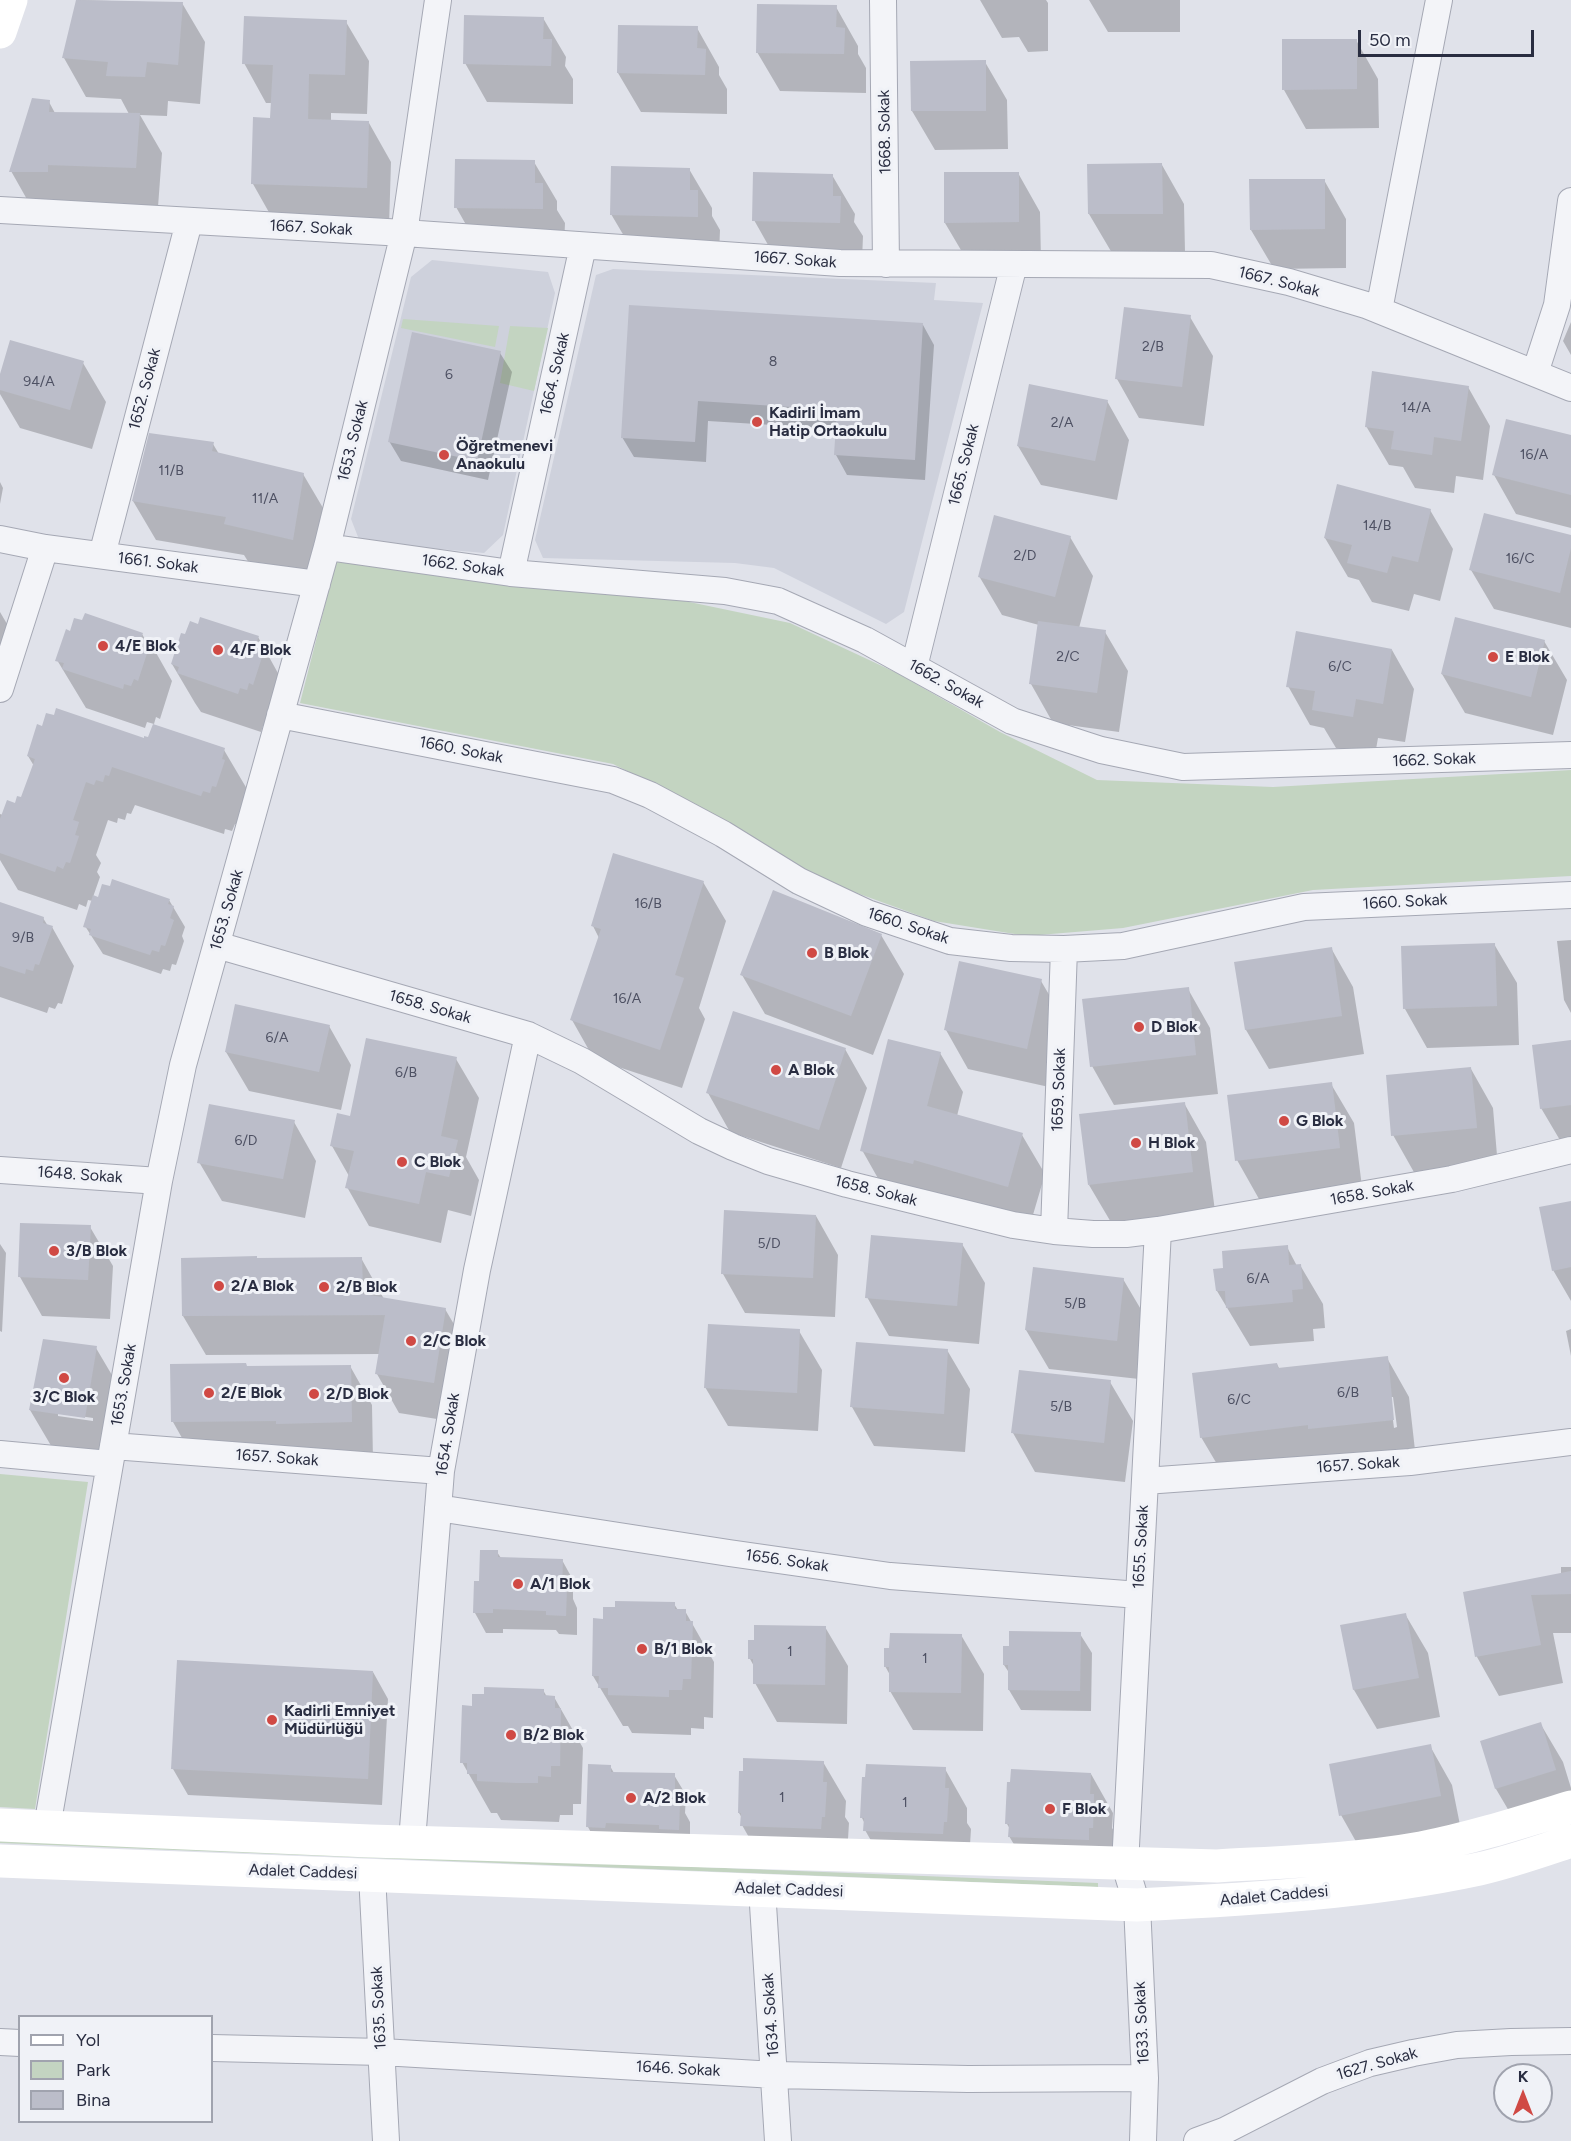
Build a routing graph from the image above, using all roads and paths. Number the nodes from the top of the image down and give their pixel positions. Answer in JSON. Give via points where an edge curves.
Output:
{"nodes":[{"id":1,"x":11,"y":0,"type":"edge"},
{"id":2,"x":438,"y":0,"type":"edge"},
{"id":3,"x":883,"y":0,"type":"edge"},
{"id":4,"x":1439,"y":0,"type":"edge"},
{"id":5,"x":0,"y":32,"type":"edge"},
{"id":6,"x":1571,"y":201,"type":"edge"},
{"id":7,"x":0,"y":210,"type":"edge"},
{"id":8,"x":189,"y":222,"type":"junction"},
{"id":9,"x":405,"y":233,"type":"junction"},
{"id":10,"x":583,"y":246,"type":"junction"},
{"id":11,"x":886,"y":264,"type":"junction"},
{"id":12,"x":1014,"y":264,"type":"junction"},
{"id":13,"x":1379,"y":310,"type":"junction"},
{"id":14,"x":1535,"y":374,"type":"junction"},
{"id":15,"x":1571,"y":388,"type":"edge"},
{"id":16,"x":0,"y":539,"type":"edge"},
{"id":17,"x":327,"y":547,"type":"junction"},
{"id":18,"x":45,"y":549,"type":"junction"},
{"id":19,"x":102,"y":555,"type":"junction"},
{"id":20,"x":511,"y":573,"type":"junction"},
{"id":21,"x":317,"y":584,"type":"junction"},
{"id":22,"x":915,"y":667,"type":"junction"},
{"id":23,"x":0,"y":689,"type":"edge"},
{"id":24,"x":280,"y":715,"type":"junction"},
{"id":25,"x":1571,"y":755,"type":"edge"},
{"id":26,"x":1571,"y":895,"type":"edge"},
{"id":27,"x":217,"y":945,"type":"junction"},
{"id":28,"x":1064,"y":949,"type":"junction"},
{"id":29,"x":528,"y":1035,"type":"junction"},
{"id":30,"x":1571,"y":1150,"type":"edge"},
{"id":31,"x":0,"y":1170,"type":"edge"},
{"id":32,"x":159,"y":1180,"type":"junction"},
{"id":33,"x":1158,"y":1230,"type":"junction"},
{"id":34,"x":1054,"y":1232,"type":"junction"},
{"id":35,"x":1571,"y":1442,"type":"edge"},
{"id":36,"x":0,"y":1454,"type":"edge"},
{"id":37,"x":111,"y":1455,"type":"junction"},
{"id":38,"x":441,"y":1471,"type":"junction"},
{"id":39,"x":1145,"y":1481,"type":"junction"},
{"id":40,"x":438,"y":1508,"type":"junction"},
{"id":41,"x":1139,"y":1595,"type":"junction"},
{"id":42,"x":1571,"y":1807,"type":"edge"},
{"id":43,"x":0,"y":1825,"type":"edge"},
{"id":44,"x":47,"y":1827,"type":"junction"},
{"id":45,"x":412,"y":1841,"type":"junction"},
{"id":46,"x":1571,"y":1841,"type":"edge"},
{"id":47,"x":0,"y":1861,"type":"edge"},
{"id":48,"x":1125,"y":1865,"type":"junction"},
{"id":49,"x":372,"y":1875,"type":"junction"},
{"id":50,"x":762,"y":1889,"type":"junction"},
{"id":51,"x":1137,"y":1905,"type":"junction"},
{"id":52,"x":1571,"y":2041,"type":"edge"},
{"id":53,"x":0,"y":2042,"type":"edge"},
{"id":54,"x":18,"y":2043,"type":"edge"},
{"id":55,"x":213,"y":2048,"type":"edge"},
{"id":56,"x":382,"y":2052,"type":"junction"},
{"id":57,"x":775,"y":2075,"type":"junction"},
{"id":58,"x":1145,"y":2078,"type":"junction"},
{"id":59,"x":386,"y":2141,"type":"edge"},
{"id":60,"x":778,"y":2141,"type":"edge"},
{"id":61,"x":1143,"y":2141,"type":"edge"},
{"id":62,"x":1197,"y":2141,"type":"edge"}],
"edges":[{"from":1,"to":5,"type":"street"},
{"from":2,"to":9,"type":"street","name":"1653. Sokak"},
{"from":3,"to":11,"type":"street","name":"1668. Sokak"},
{"from":4,"to":13,"type":"street"},
{"from":6,"to":14,"type":"street","via":[[1557,305]]},
{"from":7,"to":8,"type":"street","name":"1667. Sokak"},
{"from":8,"to":9,"type":"street","name":"1667. Sokak"},
{"from":8,"to":19,"type":"street","name":"1652. Sokak"},
{"from":9,"to":10,"type":"street","name":"1667. Sokak"},
{"from":9,"to":17,"type":"street","name":"1653. Sokak"},
{"from":10,"to":11,"type":"street","name":"1667. Sokak"},
{"from":10,"to":20,"type":"street","name":"1664. Sokak"},
{"from":11,"to":12,"type":"street","name":"1667. Sokak"},
{"from":12,"to":13,"type":"street","name":"1667. Sokak","via":[[1211,265],[1289,282]]},
{"from":12,"to":22,"type":"street","name":"1665. Sokak"},
{"from":13,"to":14,"type":"street","name":"1667. Sokak"},
{"from":14,"to":15,"type":"street","name":"1667. Sokak"},
{"from":16,"to":18,"type":"street","name":"1661. Sokak"},
{"from":17,"to":20,"type":"street","name":"1662. Sokak"},
{"from":17,"to":21,"type":"street","name":"1653. Sokak"},
{"from":18,"to":19,"type":"street","name":"1661. Sokak"},
{"from":18,"to":23,"type":"street"},
{"from":19,"to":21,"type":"street","name":"1661. Sokak"},
{"from":20,"to":22,"type":"street","name":"1662. Sokak","via":[[725,591],[778,601]]},
{"from":21,"to":24,"type":"street","name":"1653. Sokak"},
{"from":22,"to":25,"type":"street","name":"1662. Sokak","via":[[1012,721],[1101,750],[1183,767]]},
{"from":24,"to":27,"type":"street","name":"1653. Sokak"},
{"from":24,"to":28,"type":"street","name":"1660. Sokak","via":[[613,780],[650,795],[799,881],[867,913],[950,941]]},
{"from":26,"to":28,"type":"street","name":"1660. Sokak","via":[[1304,907],[1123,946]]},
{"from":27,"to":29,"type":"street","name":"1658. Sokak"},
{"from":27,"to":32,"type":"street","name":"1653. Sokak","via":[[188,1046]]},
{"from":28,"to":34,"type":"street","name":"1659. Sokak"},
{"from":29,"to":34,"type":"street","name":"1658. Sokak","via":[[582,1061],[733,1148],[848,1184]]},
{"from":29,"to":38,"type":"street","name":"1654. Sokak","via":[[477,1270]]},
{"from":30,"to":33,"type":"street","name":"1658. Sokak","via":[[1452,1179]]},
{"from":31,"to":32,"type":"street","name":"1648. Sokak"},
{"from":32,"to":37,"type":"street","name":"1653. Sokak"},
{"from":33,"to":34,"type":"street","name":"1658. Sokak","via":[[1126,1234]]},
{"from":33,"to":39,"type":"street","name":"1655. Sokak"},
{"from":35,"to":39,"type":"street","name":"1657. Sokak","via":[[1410,1462]]},
{"from":36,"to":37,"type":"street","name":"1657. Sokak"},
{"from":37,"to":38,"type":"street","name":"1657. Sokak"},
{"from":37,"to":44,"type":"street","name":"1653. Sokak"},
{"from":38,"to":40,"type":"street","name":"1654. Sokak"},
{"from":39,"to":41,"type":"street","name":"1655. Sokak"},
{"from":40,"to":41,"type":"street","name":"1656. Sokak","via":[[890,1576]]},
{"from":40,"to":45,"type":"street","name":"1654. Sokak"},
{"from":41,"to":48,"type":"street","name":"1655. Sokak"},
{"from":42,"to":48,"type":"street","via":[[1421,1848],[1327,1860],[1217,1866]]},
{"from":43,"to":44,"type":"street"},
{"from":44,"to":45,"type":"street"},
{"from":45,"to":48,"type":"street"},
{"from":46,"to":51,"type":"street","name":"Adalet Caddesi","via":[[1482,1868],[1427,1879],[1250,1899]]},
{"from":47,"to":49,"type":"street","name":"Adalet Caddesi"},
{"from":48,"to":51,"type":"street","name":"1655. Sokak"},
{"from":49,"to":50,"type":"street","name":"Adalet Caddesi"},
{"from":49,"to":56,"type":"street","name":"1635. Sokak"},
{"from":50,"to":51,"type":"street","name":"Adalet Caddesi"},
{"from":50,"to":57,"type":"street","name":"1634. Sokak"},
{"from":51,"to":58,"type":"street","name":"1633. Sokak"},
{"from":52,"to":62,"type":"street","name":"1627. Sokak","via":[[1457,2045],[1370,2063],[1322,2080]]},
{"from":53,"to":54,"type":"street"},
{"from":55,"to":56,"type":"street","name":"1646. Sokak"},
{"from":56,"to":57,"type":"street","name":"1646. Sokak"},
{"from":56,"to":59,"type":"street","name":"1635. Sokak"},
{"from":57,"to":58,"type":"street","name":"1646. Sokak"},
{"from":57,"to":60,"type":"street","name":"1634. Sokak"},
{"from":58,"to":61,"type":"street","name":"1633. Sokak"}]}
